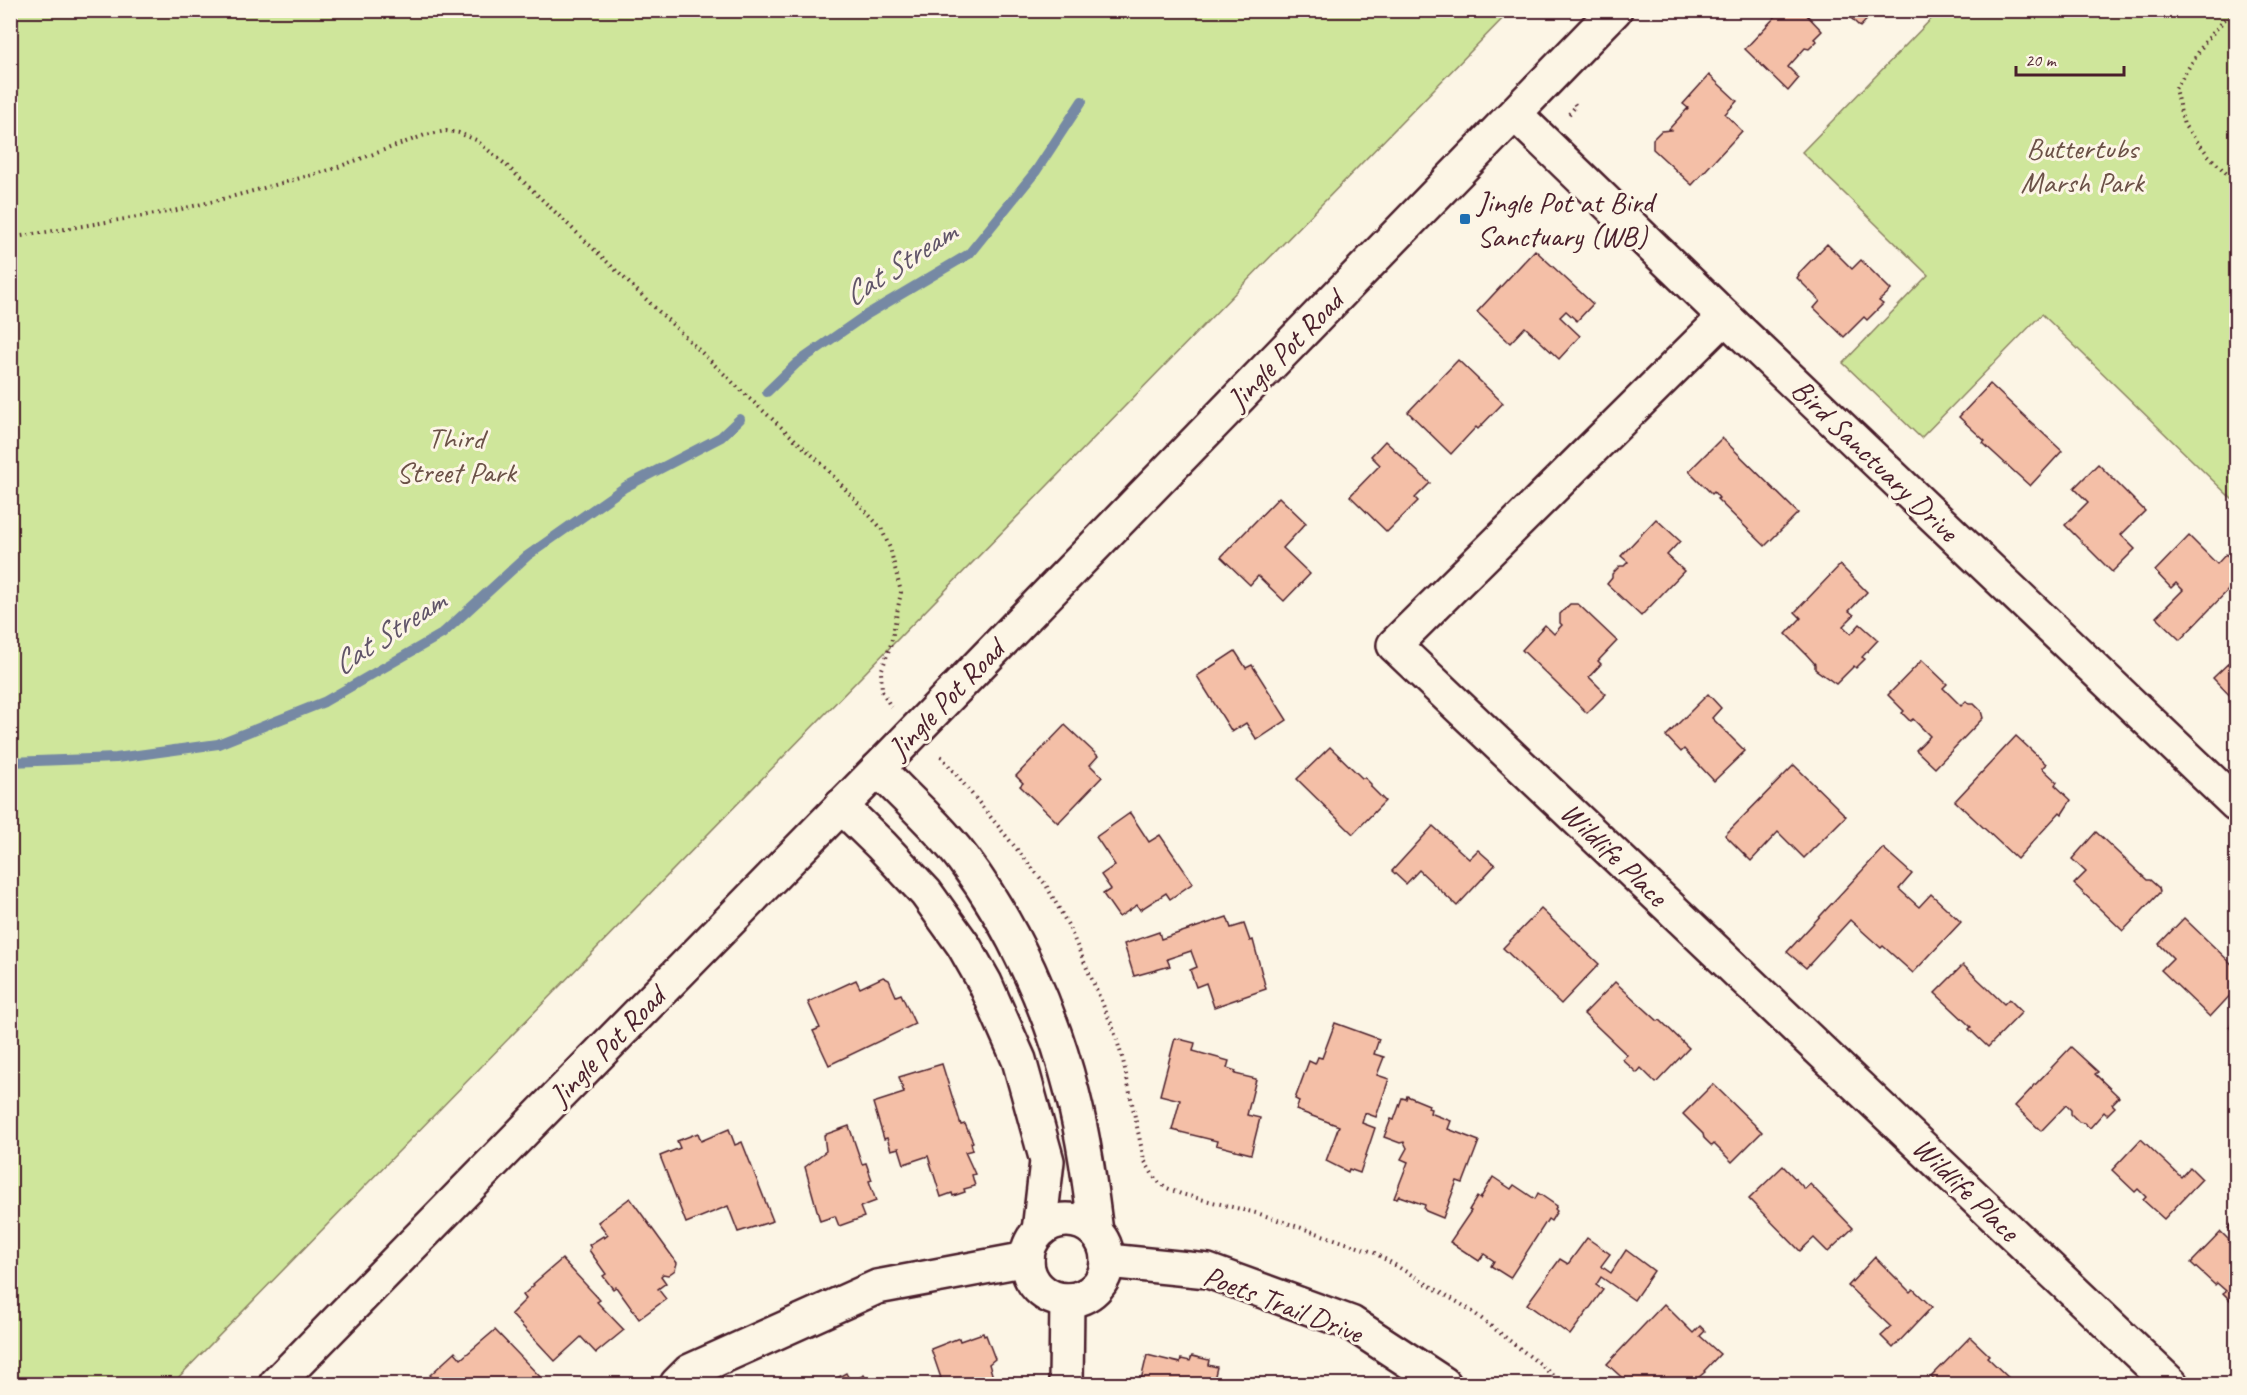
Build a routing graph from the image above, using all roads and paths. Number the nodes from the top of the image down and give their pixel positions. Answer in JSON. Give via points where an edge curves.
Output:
{"nodes":[{"id":1,"x":1615,"y":10,"type":"edge"},
{"id":2,"x":2233,"y":10,"type":"edge"},
{"id":3,"x":1515,"y":114,"type":"junction"},
{"id":4,"x":2236,"y":183,"type":"edge"},
{"id":5,"x":10,"y":238,"type":"edge"},
{"id":6,"x":1725,"y":317,"type":"junction"},
{"id":7,"x":894,"y":711,"type":"dead end"},
{"id":8,"x":941,"y":756,"type":"dead end"},
{"id":9,"x":878,"y":769,"type":"junction"},
{"id":10,"x":2236,"y":804,"type":"edge"},
{"id":11,"x":842,"y":806,"type":"junction"},
{"id":12,"x":1033,"y":1245,"type":"junction"},
{"id":13,"x":1102,"y":1246,"type":"junction"},
{"id":14,"x":1067,"y":1300,"type":"junction"},
{"id":15,"x":276,"y":1384,"type":"edge"},
{"id":16,"x":677,"y":1384,"type":"edge"},
{"id":17,"x":1066,"y":1384,"type":"edge"},
{"id":18,"x":1444,"y":1384,"type":"edge"},
{"id":19,"x":1562,"y":1384,"type":"edge"},
{"id":20,"x":2171,"y":1384,"type":"edge"}],
"edges":[{"from":1,"to":3,"type":"street","name":"Jingle Pot Road"},
{"from":2,"to":4,"type":"path","via":[[2205,42],[2175,89],[2184,125]]},
{"from":3,"to":6,"type":"street","name":"Bird Sanctuary Drive"},
{"from":3,"to":9,"type":"street","name":"Jingle Pot Road"},
{"from":5,"to":7,"type":"path","via":[[173,211],[226,198],[330,170],[425,135],[459,133],[476,140],[823,465],[881,528],[901,592],[881,672],[882,691]]},
{"from":6,"to":10,"type":"street","name":"Bird Sanctuary Drive"},
{"from":6,"to":20,"type":"street","name":"Wildlife Place","via":[[1394,645]]},
{"from":8,"to":19,"type":"path","via":[[1046,885],[1068,925],[1113,1028],[1144,1160],[1156,1180],[1181,1194],[1260,1214],[1373,1252],[1469,1309]]},
{"from":9,"to":11,"type":"street","name":"Jingle Pot Road"},
{"from":9,"to":13,"type":"street","via":[[962,858],[1009,930],[1059,1046],[1086,1156]]},
{"from":11,"to":12,"type":"street","via":[[926,893],[964,946],[1019,1060],[1047,1161]]},
{"from":11,"to":15,"type":"street","name":"Jingle Pot Road"},
{"from":12,"to":13,"type":"street","via":[[1049,1223],[1074,1220],[1086,1224]]},
{"from":12,"to":14,"type":"street","via":[[1029,1272],[1038,1288],[1054,1298]]},
{"from":12,"to":16,"type":"street","via":[[877,1287],[690,1371]]},
{"from":13,"to":14,"type":"street","via":[[1106,1273],[1100,1284],[1079,1299]]},
{"from":13,"to":18,"type":"street","name":"Poets Trail Drive","via":[[1208,1271],[1352,1323]]},
{"from":14,"to":17,"type":"street"}]}
